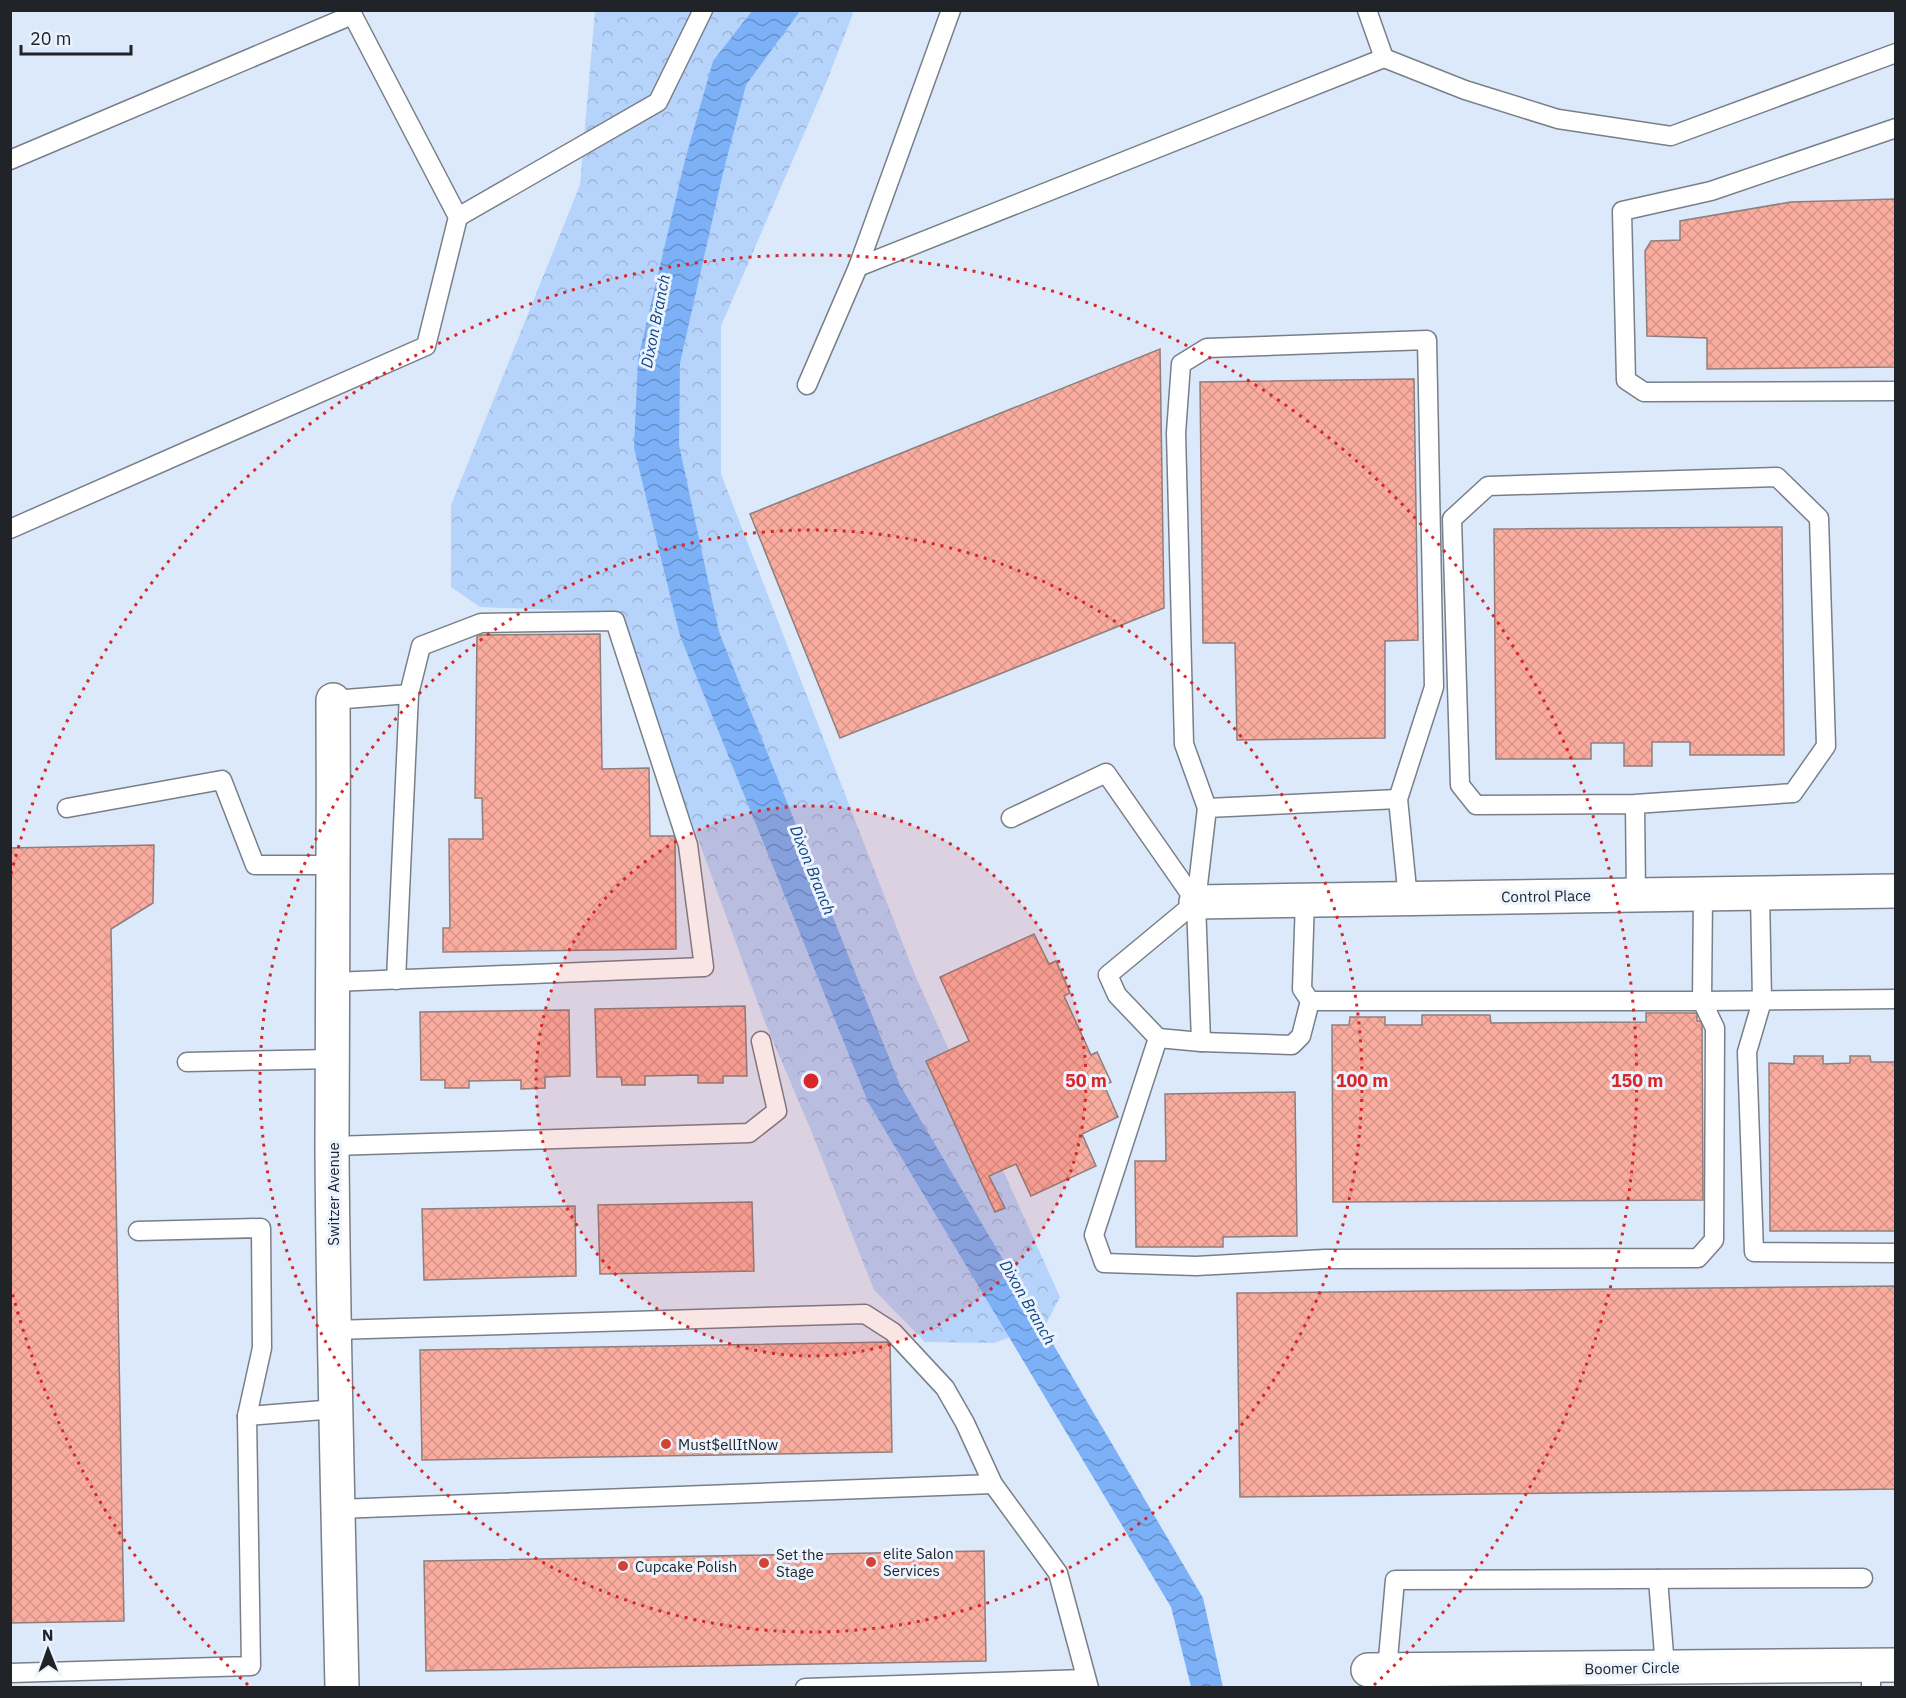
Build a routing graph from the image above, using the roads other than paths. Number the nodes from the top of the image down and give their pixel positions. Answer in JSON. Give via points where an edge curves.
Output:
{"nodes":[{"id":1,"x":703,"y":10,"type":"edge"},
{"id":2,"x":951,"y":10,"type":"edge"},
{"id":3,"x":1367,"y":10,"type":"edge"},
{"id":4,"x":351,"y":13,"type":"edge"},
{"id":5,"x":1896,"y":53,"type":"edge"},
{"id":6,"x":1384,"y":58,"type":"junction"},
{"id":7,"x":1896,"y":128,"type":"edge"},
{"id":8,"x":10,"y":160,"type":"edge"},
{"id":9,"x":458,"y":218,"type":"junction"},
{"id":10,"x":858,"y":267,"type":"junction"},
{"id":11,"x":807,"y":385,"type":"dead end"},
{"id":12,"x":1896,"y":391,"type":"edge"},
{"id":13,"x":10,"y":529,"type":"edge"},
{"id":14,"x":409,"y":694,"type":"junction"},
{"id":15,"x":333,"y":700,"type":"joint"},
{"id":16,"x":1398,"y":799,"type":"junction"},
{"id":17,"x":1635,"y":804,"type":"junction"},
{"id":18,"x":67,"y":808,"type":"dead end"},
{"id":19,"x":1207,"y":808,"type":"junction"},
{"id":20,"x":1011,"y":818,"type":"dead end"},
{"id":21,"x":334,"y":866,"type":"junction"},
{"id":22,"x":1896,"y":891,"type":"edge"},
{"id":23,"x":1760,"y":892,"type":"junction"},
{"id":24,"x":1703,"y":894,"type":"junction"},
{"id":25,"x":1636,"y":895,"type":"junction"},
{"id":26,"x":1408,"y":899,"type":"junction"},
{"id":27,"x":1305,"y":900,"type":"junction"},
{"id":28,"x":1196,"y":902,"type":"junction"},
{"id":29,"x":396,"y":980,"type":"junction"},
{"id":30,"x":333,"y":982,"type":"junction"},
{"id":31,"x":1896,"y":999,"type":"edge"},
{"id":32,"x":1310,"y":1001,"type":"junction"},
{"id":33,"x":1702,"y":1001,"type":"junction"},
{"id":34,"x":1762,"y":1001,"type":"junction"},
{"id":35,"x":1158,"y":1038,"type":"junction"},
{"id":36,"x":761,"y":1041,"type":"dead end"},
{"id":37,"x":1201,"y":1042,"type":"junction"},
{"id":38,"x":333,"y":1059,"type":"junction"},
{"id":39,"x":187,"y":1062,"type":"dead end"},
{"id":40,"x":332,"y":1146,"type":"junction"},
{"id":41,"x":138,"y":1231,"type":"dead end"},
{"id":42,"x":1896,"y":1253,"type":"edge"},
{"id":43,"x":334,"y":1330,"type":"junction"},
{"id":44,"x":336,"y":1409,"type":"junction"},
{"id":45,"x":247,"y":1416,"type":"junction"},
{"id":46,"x":993,"y":1484,"type":"junction"},
{"id":47,"x":338,"y":1509,"type":"junction"},
{"id":48,"x":1863,"y":1578,"type":"dead end"},
{"id":49,"x":1658,"y":1579,"type":"junction"},
{"id":50,"x":1665,"y":1667,"type":"junction"},
{"id":51,"x":1879,"y":1672,"type":"edge"},
{"id":52,"x":10,"y":1673,"type":"edge"},
{"id":53,"x":1382,"y":1676,"type":"edge"},
{"id":54,"x":1714,"y":1677,"type":"edge"},
{"id":55,"x":1552,"y":1678,"type":"edge"},
{"id":56,"x":1087,"y":1683,"type":"edge"},
{"id":57,"x":342,"y":1688,"type":"edge"},
{"id":58,"x":805,"y":1688,"type":"edge"}],
"edges":[{"from":1,"to":9,"type":"lane","via":[[658,102]]},
{"from":2,"to":10,"type":"lane"},
{"from":3,"to":6,"type":"lane"},
{"from":4,"to":8,"type":"lane"},
{"from":4,"to":9,"type":"lane"},
{"from":5,"to":6,"type":"lane","via":[[1671,136],[1558,119],[1466,90]]},
{"from":6,"to":10,"type":"lane"},
{"from":7,"to":12,"type":"lane","via":[[1710,191],[1622,211],[1626,380],[1644,392]]},
{"from":9,"to":13,"type":"lane","via":[[426,346]]},
{"from":10,"to":11,"type":"lane"},
{"from":14,"to":15,"type":"lane"},
{"from":14,"to":29,"type":"lane"},
{"from":14,"to":29,"type":"lane","via":[[421,646],[482,623],[615,621],[688,845],[705,967]]},
{"from":15,"to":21,"type":"street","name":"Switzer Avenue"},
{"from":16,"to":19,"type":"lane"},
{"from":16,"to":19,"type":"lane","via":[[1434,687],[1427,340],[1207,348],[1180,364],[1176,434],[1184,744]]},
{"from":16,"to":26,"type":"lane"},
{"from":17,"to":17,"type":"lane","via":[[1476,805],[1460,785],[1452,519],[1488,486],[1777,477],[1819,518],[1826,746],[1793,793]]},
{"from":17,"to":25,"type":"lane"},
{"from":18,"to":21,"type":"lane","via":[[222,780],[255,865]]},
{"from":19,"to":28,"type":"lane"},
{"from":20,"to":28,"type":"lane","via":[[1106,773]]},
{"from":21,"to":30,"type":"street","name":"Switzer Avenue"},
{"from":22,"to":23,"type":"street","name":"Control Place"},
{"from":23,"to":24,"type":"street","name":"Control Place"},
{"from":23,"to":34,"type":"lane"},
{"from":24,"to":25,"type":"street","name":"Control Place"},
{"from":24,"to":33,"type":"lane"},
{"from":25,"to":26,"type":"street","name":"Control Place"},
{"from":26,"to":27,"type":"street","name":"Control Place"},
{"from":27,"to":28,"type":"street","name":"Control Place"},
{"from":27,"to":32,"type":"lane","via":[[1302,989]]},
{"from":28,"to":35,"type":"lane","via":[[1108,975],[1117,995]]},
{"from":28,"to":37,"type":"lane"},
{"from":29,"to":30,"type":"lane"},
{"from":30,"to":38,"type":"street","name":"Switzer Avenue"},
{"from":31,"to":34,"type":"lane"},
{"from":32,"to":33,"type":"lane"},
{"from":32,"to":37,"type":"lane","via":[[1301,1036],[1292,1045]]},
{"from":33,"to":34,"type":"lane"},
{"from":33,"to":35,"type":"lane","via":[[1715,1028],[1714,1240],[1698,1258],[1325,1259],[1196,1266],[1104,1263],[1094,1235]]},
{"from":34,"to":42,"type":"lane","via":[[1747,1052],[1754,1252]]},
{"from":35,"to":37,"type":"lane"},
{"from":36,"to":40,"type":"lane","via":[[777,1111],[749,1132]]},
{"from":38,"to":39,"type":"lane"},
{"from":38,"to":40,"type":"street","name":"Switzer Avenue"},
{"from":40,"to":43,"type":"street","name":"Switzer Avenue"},
{"from":41,"to":45,"type":"lane","via":[[261,1228],[262,1348]]},
{"from":43,"to":44,"type":"street","name":"Switzer Avenue"},
{"from":43,"to":46,"type":"lane","via":[[865,1314],[893,1332],[945,1388]]},
{"from":44,"to":45,"type":"lane"},
{"from":44,"to":47,"type":"street","name":"Switzer Avenue"},
{"from":45,"to":52,"type":"lane","via":[[251,1666]]},
{"from":46,"to":47,"type":"lane"},
{"from":46,"to":56,"type":"lane","via":[[1058,1573]]},
{"from":47,"to":57,"type":"street","name":"Switzer Avenue"},
{"from":48,"to":49,"type":"lane"},
{"from":49,"to":50,"type":"lane"},
{"from":49,"to":53,"type":"lane","via":[[1395,1580]]},
{"from":50,"to":54,"type":"street","name":"Boomer Circle"},
{"from":50,"to":55,"type":"street","name":"Boomer Circle"},
{"from":51,"to":54,"type":"street","name":"Boomer Circle"},
{"from":53,"to":55,"type":"street","name":"Boomer Circle"},
{"from":56,"to":58,"type":"lane"}]}
